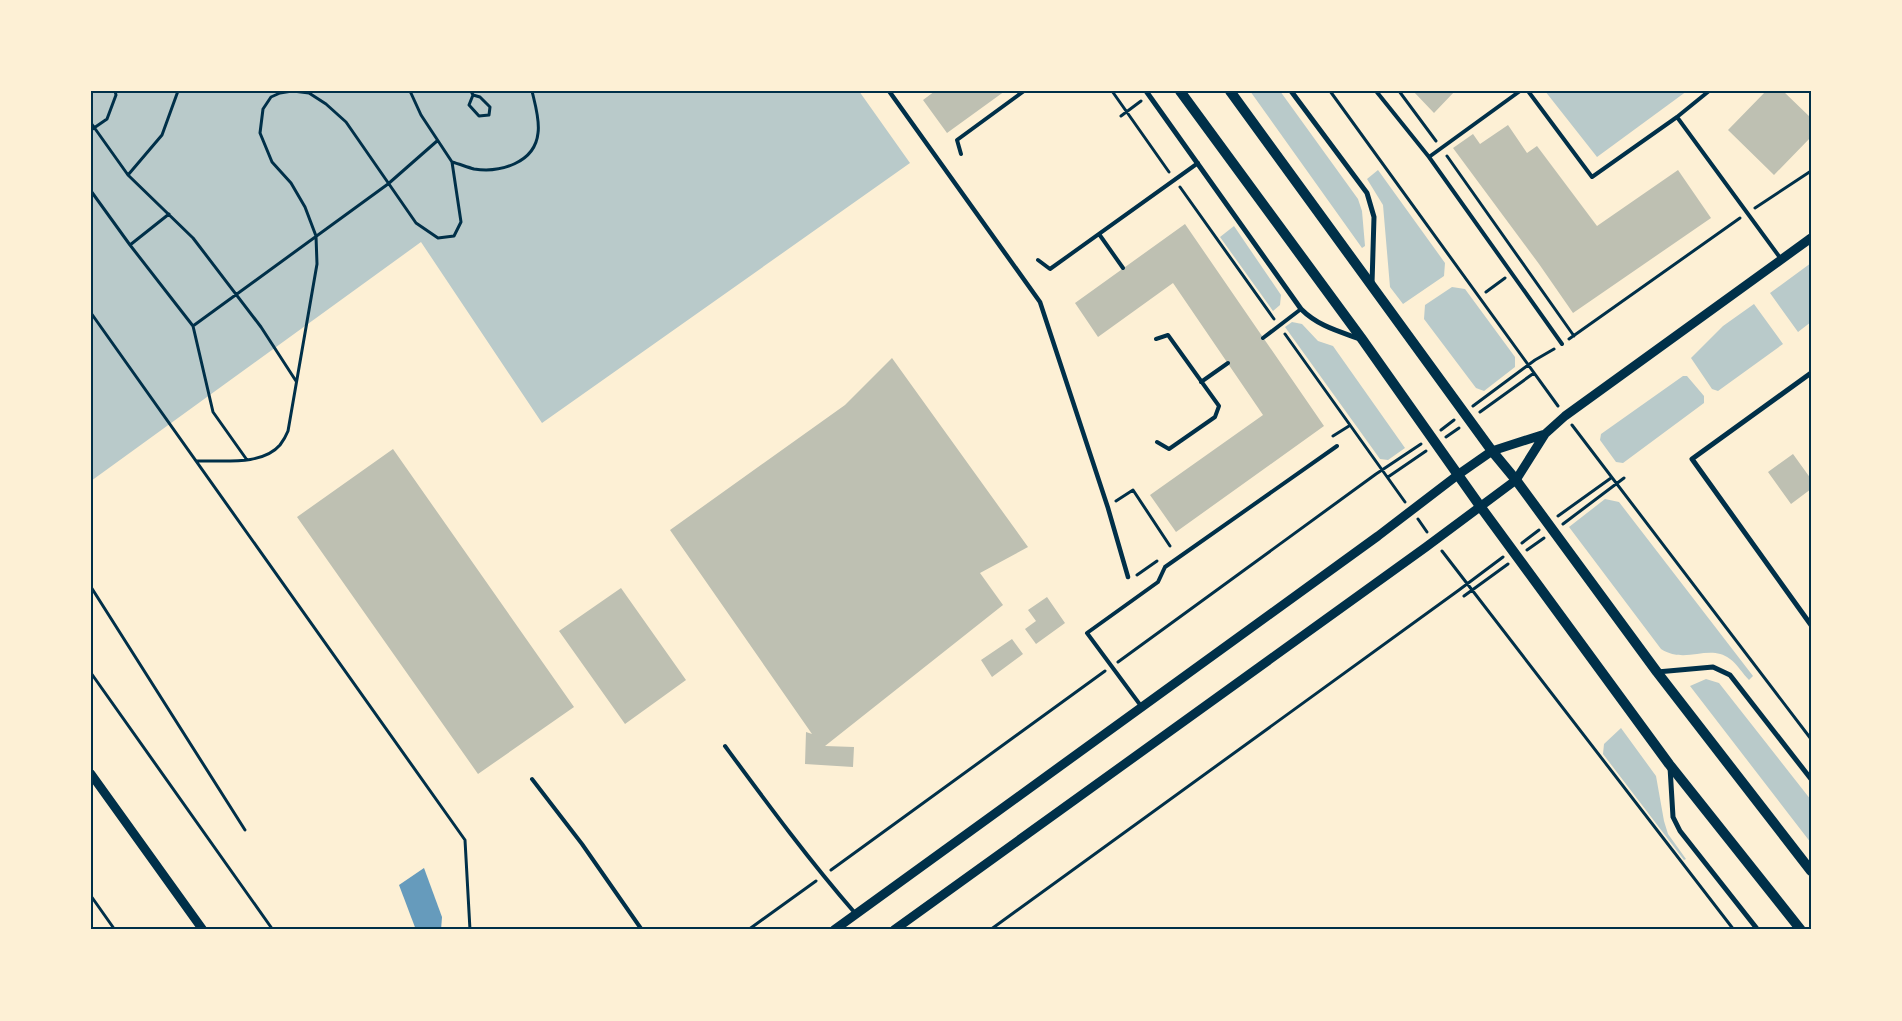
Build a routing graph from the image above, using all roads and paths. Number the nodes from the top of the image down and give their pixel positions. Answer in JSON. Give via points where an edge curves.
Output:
{"nodes":[{"id":1,"x":115,"y":91,"type":"edge"},
{"id":2,"x":178,"y":91,"type":"edge"},
{"id":3,"x":292,"y":91,"type":"edge"},
{"id":4,"x":410,"y":91,"type":"edge"},
{"id":5,"x":532,"y":91,"type":"edge"},
{"id":6,"x":889,"y":91,"type":"edge"},
{"id":7,"x":1024,"y":91,"type":"edge"},
{"id":8,"x":1180,"y":91,"type":"edge"},
{"id":9,"x":1230,"y":91,"type":"edge"},
{"id":10,"x":1291,"y":91,"type":"edge"},
{"id":11,"x":1376,"y":91,"type":"edge"},
{"id":12,"x":1399,"y":91,"type":"edge"},
{"id":13,"x":1520,"y":91,"type":"edge"},
{"id":14,"x":1528,"y":91,"type":"edge"},
{"id":15,"x":1709,"y":91,"type":"edge"},
{"id":16,"x":472,"y":93,"type":"edge"},
{"id":17,"x":1147,"y":93,"type":"edge"},
{"id":18,"x":1121,"y":116,"type":"dead end"},
{"id":19,"x":1677,"y":116,"type":"junction"},
{"id":20,"x":91,"y":123,"type":"edge"},
{"id":21,"x":93,"y":129,"type":"edge"},
{"id":22,"x":437,"y":141,"type":"junction"},
{"id":23,"x":1441,"y":148,"type":"junction"},
{"id":24,"x":960,"y":154,"type":"dead end"},
{"id":25,"x":1428,"y":157,"type":"junction"},
{"id":26,"x":452,"y":162,"type":"junction"},
{"id":27,"x":1198,"y":163,"type":"junction"},
{"id":28,"x":1811,"y":171,"type":"edge"},
{"id":29,"x":128,"y":175,"type":"junction"},
{"id":30,"x":388,"y":184,"type":"junction"},
{"id":31,"x":91,"y":191,"type":"edge"},
{"id":32,"x":1747,"y":213,"type":"junction"},
{"id":33,"x":169,"y":214,"type":"junction"},
{"id":34,"x":1099,"y":234,"type":"junction"},
{"id":35,"x":316,"y":236,"type":"junction"},
{"id":36,"x":1811,"y":238,"type":"edge"},
{"id":37,"x":130,"y":245,"type":"junction"},
{"id":38,"x":1781,"y":259,"type":"junction"},
{"id":39,"x":1038,"y":260,"type":"dead end"},
{"id":40,"x":1123,"y":268,"type":"dead end"},
{"id":41,"x":1372,"y":285,"type":"junction"},
{"id":42,"x":236,"y":294,"type":"junction"},
{"id":43,"x":1301,"y":309,"type":"junction"},
{"id":44,"x":91,"y":313,"type":"edge"},
{"id":45,"x":193,"y":326,"type":"junction"},
{"id":46,"x":1574,"y":336,"type":"junction"},
{"id":47,"x":1263,"y":338,"type":"dead end"},
{"id":48,"x":1156,"y":339,"type":"dead end"},
{"id":49,"x":1362,"y":339,"type":"junction"},
{"id":50,"x":1562,"y":344,"type":"junction"},
{"id":51,"x":1228,"y":363,"type":"dead end"},
{"id":52,"x":1811,"y":373,"type":"edge"},
{"id":53,"x":296,"y":381,"type":"junction"},
{"id":54,"x":1201,"y":382,"type":"junction"},
{"id":55,"x":1465,"y":413,"type":"junction"},
{"id":56,"x":1544,"y":434,"type":"junction"},
{"id":57,"x":1432,"y":436,"type":"junction"},
{"id":58,"x":1156,"y":442,"type":"dead end"},
{"id":59,"x":1337,"y":446,"type":"dead end"},
{"id":60,"x":1492,"y":451,"type":"junction"},
{"id":61,"x":247,"y":460,"type":"junction"},
{"id":62,"x":197,"y":461,"type":"junction"},
{"id":63,"x":1459,"y":474,"type":"junction"},
{"id":64,"x":1516,"y":480,"type":"junction"},
{"id":65,"x":1480,"y":506,"type":"junction"},
{"id":66,"x":1108,"y":508,"type":"junction"},
{"id":67,"x":1170,"y":546,"type":"dead end"},
{"id":68,"x":1128,"y":577,"type":"dead end"},
{"id":69,"x":1467,"y":585,"type":"dead end"},
{"id":70,"x":91,"y":587,"type":"edge"},
{"id":71,"x":1811,"y":625,"type":"edge"},
{"id":72,"x":1112,"y":666,"type":"junction"},
{"id":73,"x":1657,"y":672,"type":"junction"},
{"id":74,"x":91,"y":673,"type":"edge"},
{"id":75,"x":1142,"y":708,"type":"junction"},
{"id":76,"x":725,"y":746,"type":"dead end"},
{"id":77,"x":1669,"y":764,"type":"junction"},
{"id":78,"x":91,"y":774,"type":"edge"},
{"id":79,"x":532,"y":779,"type":"dead end"},
{"id":80,"x":1811,"y":779,"type":"edge"},
{"id":81,"x":899,"y":820,"type":"dead end"},
{"id":82,"x":245,"y":830,"type":"dead end"},
{"id":83,"x":1811,"y":872,"type":"edge"},
{"id":84,"x":91,"y":896,"type":"edge"},
{"id":85,"x":856,"y":915,"type":"junction"},
{"id":86,"x":115,"y":930,"type":"edge"},
{"id":87,"x":203,"y":930,"type":"edge"},
{"id":88,"x":273,"y":930,"type":"edge"},
{"id":89,"x":470,"y":930,"type":"edge"},
{"id":90,"x":642,"y":930,"type":"edge"},
{"id":91,"x":834,"y":930,"type":"edge"},
{"id":92,"x":894,"y":930,"type":"edge"},
{"id":93,"x":990,"y":930,"type":"edge"},
{"id":94,"x":1758,"y":930,"type":"edge"},
{"id":95,"x":1801,"y":930,"type":"edge"}],
"edges":[{"from":1,"to":21,"type":"path","via":[[107,119]]},
{"from":2,"to":29,"type":"path","via":[[162,135]]},
{"from":3,"to":30,"type":"path","via":[[309,93],[346,122]]},
{"from":3,"to":35,"type":"path","via":[[271,97],[263,109],[260,133],[272,162],[291,183],[305,207]]},
{"from":4,"to":22,"type":"path"},
{"from":5,"to":26,"type":"path","via":[[538,134],[530,154],[519,162],[495,170],[474,169]]},
{"from":6,"to":66,"type":"street","via":[[1040,302]]},
{"from":7,"to":24,"type":"lane","via":[[957,140]]},
{"from":8,"to":49,"type":"main road"},
{"from":9,"to":41,"type":"main road"},
{"from":10,"to":41,"type":"street","via":[[1367,193],[1374,217]]},
{"from":11,"to":25,"type":"lane"},
{"from":12,"to":23,"type":"path"},
{"from":13,"to":23,"type":"lane"},
{"from":14,"to":19,"type":"lane","via":[[1592,176]]},
{"from":15,"to":19,"type":"lane"},
{"from":16,"to":16,"type":"path","via":[[490,107],[489,115],[479,116],[469,105]]},
{"from":17,"to":18,"type":"path"},
{"from":17,"to":27,"type":"street"},
{"from":19,"to":32,"type":"lane"},
{"from":20,"to":21,"type":"path"},
{"from":21,"to":29,"type":"path"},
{"from":22,"to":26,"type":"path"},
{"from":22,"to":30,"type":"path"},
{"from":23,"to":25,"type":"lane"},
{"from":23,"to":46,"type":"path"},
{"from":25,"to":50,"type":"lane"},
{"from":26,"to":30,"type":"path","via":[[461,222],[454,236],[438,238],[416,224]]},
{"from":27,"to":34,"type":"lane"},
{"from":27,"to":43,"type":"street"},
{"from":28,"to":32,"type":"path"},
{"from":29,"to":33,"type":"path"},
{"from":30,"to":35,"type":"path"},
{"from":31,"to":37,"type":"path"},
{"from":32,"to":38,"type":"lane"},
{"from":32,"to":46,"type":"path"},
{"from":33,"to":37,"type":"path"},
{"from":33,"to":42,"type":"path","via":[[193,238]]},
{"from":34,"to":39,"type":"lane","via":[[1050,269]]},
{"from":34,"to":40,"type":"lane"},
{"from":35,"to":42,"type":"path"},
{"from":35,"to":53,"type":"path","via":[[317,264]]},
{"from":36,"to":38,"type":"street"},
{"from":37,"to":45,"type":"path"},
{"from":38,"to":56,"type":"street","via":[[1572,410]]},
{"from":41,"to":55,"type":"main road"},
{"from":42,"to":45,"type":"path"},
{"from":42,"to":53,"type":"path"},
{"from":43,"to":47,"type":"lane"},
{"from":43,"to":49,"type":"street","via":[[1326,327]]},
{"from":44,"to":62,"type":"path"},
{"from":45,"to":61,"type":"path","via":[[213,412]]},
{"from":46,"to":50,"type":"path"},
{"from":48,"to":54,"type":"lane","via":[[1168,335]]},
{"from":49,"to":57,"type":"main road"},
{"from":50,"to":55,"type":"path","via":[[1535,360]]},
{"from":51,"to":54,"type":"lane"},
{"from":52,"to":71,"type":"street","via":[[1692,459]]},
{"from":53,"to":61,"type":"path","via":[[288,431],[280,446],[262,457]]},
{"from":54,"to":58,"type":"lane","via":[[1219,406],[1215,417],[1170,449]]},
{"from":55,"to":57,"type":"path"},
{"from":55,"to":60,"type":"main road"},
{"from":56,"to":60,"type":"street"},
{"from":56,"to":64,"type":"street"},
{"from":57,"to":63,"type":"main road"},
{"from":57,"to":72,"type":"path"},
{"from":59,"to":72,"type":"lane","via":[[1165,567],[1158,582],[1087,633]]},
{"from":60,"to":63,"type":"street"},
{"from":60,"to":64,"type":"main road"},
{"from":61,"to":62,"type":"path"},
{"from":62,"to":89,"type":"path","via":[[465,840]]},
{"from":63,"to":65,"type":"main road"},
{"from":63,"to":75,"type":"street"},
{"from":64,"to":65,"type":"street"},
{"from":64,"to":73,"type":"main road"},
{"from":65,"to":77,"type":"main road"},
{"from":65,"to":92,"type":"street"},
{"from":66,"to":67,"type":"path","via":[[1133,490]]},
{"from":66,"to":68,"type":"street"},
{"from":69,"to":93,"type":"path"},
{"from":70,"to":82,"type":"path"},
{"from":72,"to":75,"type":"lane"},
{"from":72,"to":81,"type":"path"},
{"from":73,"to":80,"type":"street","via":[[1713,667],[1730,675]]},
{"from":73,"to":83,"type":"main road"},
{"from":74,"to":88,"type":"path"},
{"from":75,"to":85,"type":"street"},
{"from":76,"to":85,"type":"lane","via":[[790,834]]},
{"from":77,"to":94,"type":"street","via":[[1674,817],[1680,831]]},
{"from":77,"to":95,"type":"main road"},
{"from":78,"to":87,"type":"street"},
{"from":79,"to":90,"type":"lane"},
{"from":84,"to":86,"type":"path"},
{"from":85,"to":91,"type":"street"}]}
